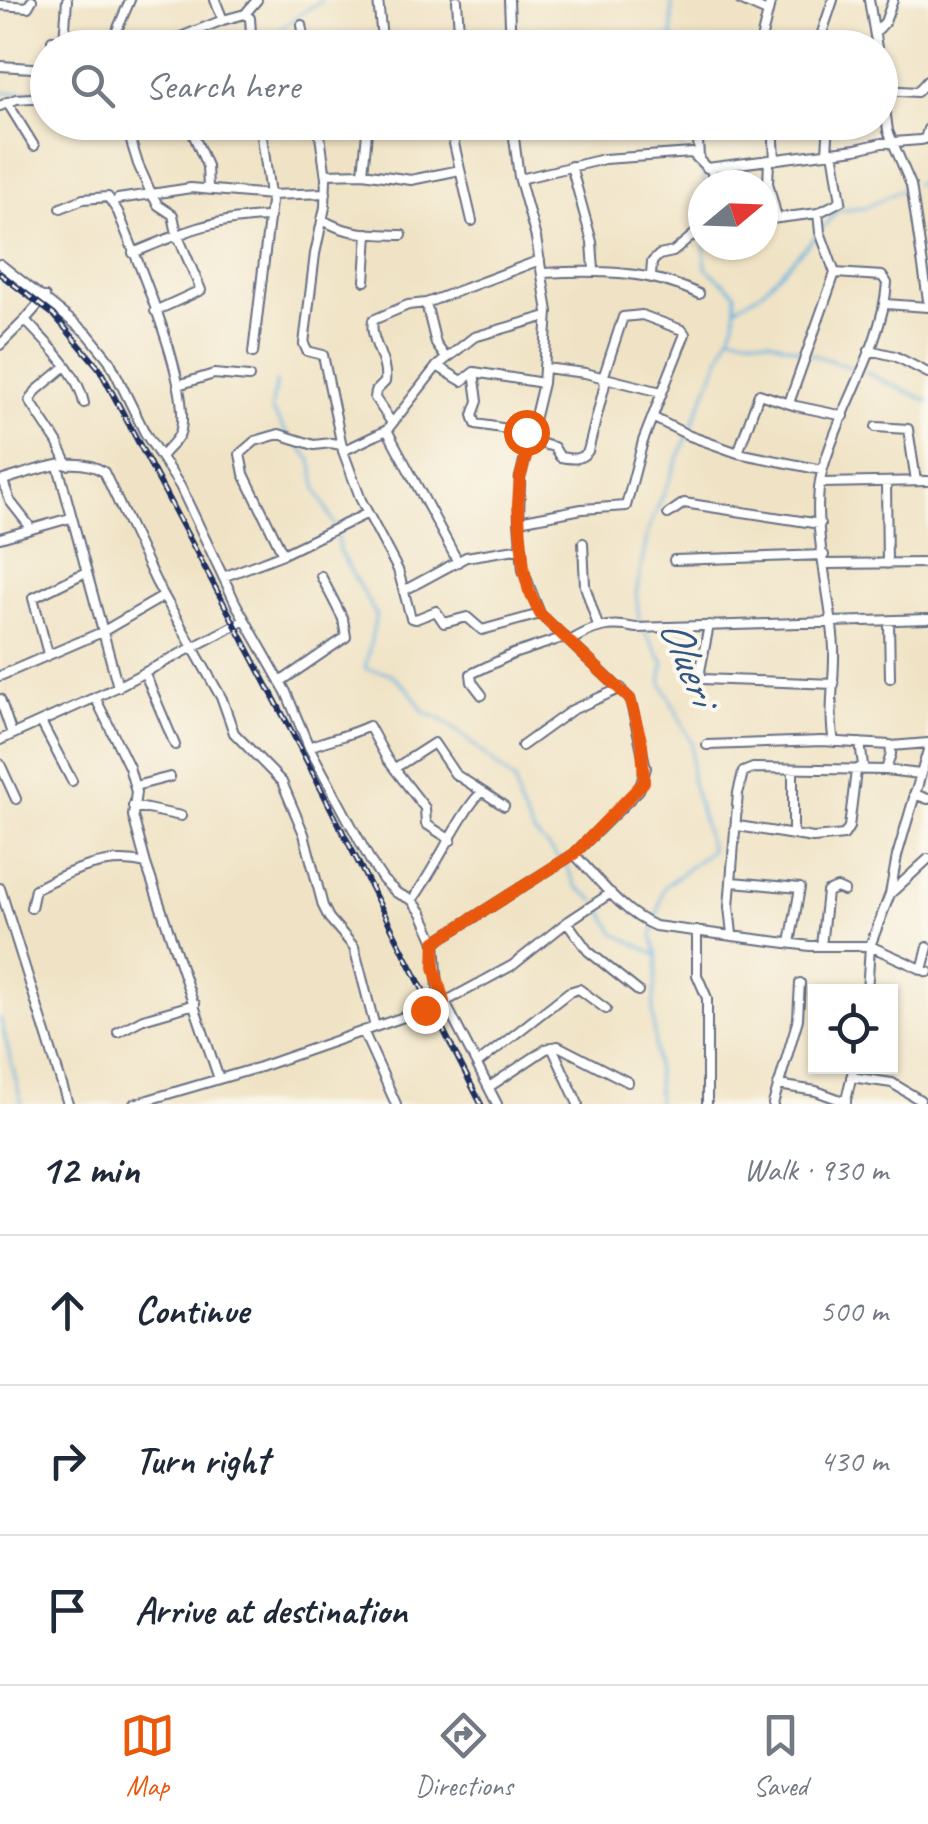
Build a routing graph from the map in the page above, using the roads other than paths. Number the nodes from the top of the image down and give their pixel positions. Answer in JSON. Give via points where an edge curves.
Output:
{"nodes":[{"id":1,"x":32,"y":0,"type":"edge"},
{"id":2,"x":66,"y":0,"type":"edge"},
{"id":3,"x":130,"y":0,"type":"edge"},
{"id":4,"x":214,"y":0,"type":"edge"},
{"id":5,"x":257,"y":0,"type":"edge"},
{"id":6,"x":378,"y":0,"type":"edge"},
{"id":7,"x":457,"y":0,"type":"edge"},
{"id":8,"x":510,"y":0,"type":"edge"},
{"id":9,"x":740,"y":0,"type":"edge"},
{"id":10,"x":771,"y":0,"type":"edge"},
{"id":11,"x":833,"y":0,"type":"edge"},
{"id":12,"x":869,"y":0,"type":"edge"},
{"id":13,"x":893,"y":0,"type":"edge"},
{"id":14,"x":0,"y":6,"type":"edge"},
{"id":15,"x":767,"y":12,"type":"junction"},
{"id":16,"x":245,"y":14,"type":"junction"},
{"id":17,"x":223,"y":20,"type":"junction"},
{"id":18,"x":302,"y":26,"type":"dead end"},
{"id":19,"x":65,"y":30,"type":"edge"},
{"id":20,"x":119,"y":30,"type":"edge"},
{"id":21,"x":198,"y":30,"type":"edge"},
{"id":22,"x":251,"y":30,"type":"edge"},
{"id":23,"x":303,"y":30,"type":"edge"},
{"id":24,"x":381,"y":30,"type":"edge"},
{"id":25,"x":459,"y":30,"type":"edge"},
{"id":26,"x":511,"y":30,"type":"edge"},
{"id":27,"x":764,"y":30,"type":"edge"},
{"id":28,"x":823,"y":30,"type":"edge"},
{"id":29,"x":874,"y":30,"type":"edge"},
{"id":30,"x":878,"y":30,"type":"edge"},
{"id":31,"x":0,"y":66,"type":"edge"},
{"id":32,"x":30,"y":68,"type":"edge"},
{"id":33,"x":928,"y":80,"type":"edge"},
{"id":34,"x":898,"y":91,"type":"edge"},
{"id":35,"x":30,"y":99,"type":"edge"},
{"id":36,"x":3,"y":104,"type":"edge"},
{"id":37,"x":928,"y":129,"type":"edge"},
{"id":38,"x":131,"y":140,"type":"edge"},
{"id":39,"x":195,"y":140,"type":"edge"},
{"id":40,"x":263,"y":140,"type":"edge"},
{"id":41,"x":321,"y":140,"type":"edge"},
{"id":42,"x":366,"y":140,"type":"edge"},
{"id":43,"x":453,"y":140,"type":"edge"},
{"id":44,"x":515,"y":140,"type":"edge"},
{"id":45,"x":694,"y":140,"type":"edge"},
{"id":46,"x":773,"y":140,"type":"edge"},
{"id":47,"x":830,"y":140,"type":"edge"},
{"id":48,"x":882,"y":142,"type":"joint"},
{"id":49,"x":893,"y":142,"type":"junction"},
{"id":50,"x":34,"y":146,"type":"dead end"},
{"id":51,"x":830,"y":152,"type":"junction"},
{"id":52,"x":691,"y":155,"type":"junction"},
{"id":53,"x":772,"y":160,"type":"junction"},
{"id":54,"x":571,"y":166,"type":"junction"},
{"id":55,"x":712,"y":168,"type":"joint"},
{"id":56,"x":460,"y":170,"type":"junction"},
{"id":57,"x":770,"y":170,"type":"edge"},
{"id":58,"x":362,"y":173,"type":"junction"},
{"id":59,"x":326,"y":174,"type":"junction"},
{"id":60,"x":520,"y":179,"type":"junction"},
{"id":61,"x":208,"y":188,"type":"junction"},
{"id":62,"x":151,"y":193,"type":"junction"},
{"id":63,"x":326,"y":194,"type":"junction"},
{"id":64,"x":271,"y":195,"type":"junction"},
{"id":65,"x":118,"y":199,"type":"dead end"},
{"id":66,"x":61,"y":208,"type":"dead end"},
{"id":67,"x":818,"y":213,"type":"junction"},
{"id":68,"x":270,"y":217,"type":"junction"},
{"id":69,"x":778,"y":218,"type":"edge"},
{"id":70,"x":322,"y":219,"type":"junction"},
{"id":71,"x":472,"y":221,"type":"dead end"},
{"id":72,"x":368,"y":233,"type":"junction"},
{"id":73,"x":177,"y":234,"type":"junction"},
{"id":74,"x":402,"y":236,"type":"dead end"},
{"id":75,"x":688,"y":239,"type":"edge"},
{"id":76,"x":133,"y":252,"type":"junction"},
{"id":77,"x":540,"y":260,"type":"junction"},
{"id":78,"x":0,"y":264,"type":"edge"},
{"id":79,"x":594,"y":270,"type":"junction"},
{"id":80,"x":542,"y":273,"type":"junction"},
{"id":81,"x":834,"y":273,"type":"junction"},
{"id":82,"x":651,"y":276,"type":"junction"},
{"id":83,"x":366,"y":281,"type":"dead end"},
{"id":84,"x":699,"y":294,"type":"dead end"},
{"id":85,"x":46,"y":297,"type":"junction"},
{"id":86,"x":426,"y":303,"type":"junction"},
{"id":87,"x":885,"y":304,"type":"junction"},
{"id":88,"x":928,"y":304,"type":"edge"},
{"id":89,"x":155,"y":311,"type":"junction"},
{"id":90,"x":548,"y":316,"type":"junction"},
{"id":91,"x":25,"y":320,"type":"junction"},
{"id":92,"x":0,"y":346,"type":"edge"},
{"id":93,"x":869,"y":350,"type":"junction"},
{"id":94,"x":253,"y":353,"type":"dead end"},
{"id":95,"x":446,"y":358,"type":"junction"},
{"id":96,"x":66,"y":366,"type":"junction"},
{"id":97,"x":437,"y":366,"type":"junction"},
{"id":98,"x":545,"y":368,"type":"junction"},
{"id":99,"x":474,"y":372,"type":"junction"},
{"id":100,"x":928,"y":372,"type":"edge"},
{"id":101,"x":250,"y":377,"type":"dead end"},
{"id":102,"x":603,"y":378,"type":"junction"},
{"id":103,"x":543,"y":384,"type":"junction"},
{"id":104,"x":178,"y":385,"type":"junction"},
{"id":105,"x":661,"y":392,"type":"junction"},
{"id":106,"x":84,"y":403,"type":"dead end"},
{"id":107,"x":789,"y":403,"type":"junction"},
{"id":108,"x":844,"y":416,"type":"junction"},
{"id":109,"x":652,"y":417,"type":"junction"},
{"id":110,"x":390,"y":427,"type":"junction"},
{"id":111,"x":876,"y":427,"type":"dead end"},
{"id":112,"x":532,"y":437,"type":"junction"},
{"id":113,"x":342,"y":448,"type":"junction"},
{"id":114,"x":738,"y":454,"type":"junction"},
{"id":115,"x":160,"y":458,"type":"junction"},
{"id":116,"x":63,"y":466,"type":"junction"},
{"id":117,"x":822,"y":470,"type":"junction"},
{"id":118,"x":928,"y":480,"type":"edge"},
{"id":119,"x":2,"y":481,"type":"edge"},
{"id":120,"x":916,"y":481,"type":"junction"},
{"id":121,"x":886,"y":482,"type":"junction"},
{"id":122,"x":821,"y":483,"type":"junction"},
{"id":123,"x":368,"y":513,"type":"junction"},
{"id":124,"x":668,"y":514,"type":"dead end"},
{"id":125,"x":70,"y":518,"type":"junction"},
{"id":126,"x":519,"y":521,"type":"junction"},
{"id":127,"x":28,"y":524,"type":"dead end"},
{"id":128,"x":820,"y":524,"type":"junction"},
{"id":129,"x":0,"y":538,"type":"edge"},
{"id":130,"x":583,"y":543,"type":"dead end"},
{"id":131,"x":522,"y":548,"type":"junction"},
{"id":132,"x":282,"y":554,"type":"junction"},
{"id":133,"x":674,"y":560,"type":"dead end"},
{"id":134,"x":825,"y":560,"type":"junction"},
{"id":135,"x":458,"y":562,"type":"junction"},
{"id":136,"x":928,"y":563,"type":"edge"},
{"id":137,"x":887,"y":564,"type":"junction"},
{"id":138,"x":86,"y":572,"type":"junction"},
{"id":139,"x":321,"y":576,"type":"dead end"},
{"id":140,"x":223,"y":577,"type":"junction"},
{"id":141,"x":405,"y":590,"type":"junction"},
{"id":142,"x":164,"y":596,"type":"junction"},
{"id":143,"x":540,"y":614,"type":"junction"},
{"id":144,"x":245,"y":620,"type":"junction"},
{"id":145,"x":928,"y":620,"type":"edge"},
{"id":146,"x":890,"y":622,"type":"junction"},
{"id":147,"x":832,"y":623,"type":"junction"},
{"id":148,"x":709,"y":624,"type":"junction"},
{"id":149,"x":598,"y":626,"type":"junction"},
{"id":150,"x":102,"y":632,"type":"junction"},
{"id":151,"x":567,"y":639,"type":"junction"},
{"id":152,"x":193,"y":650,"type":"junction"},
{"id":153,"x":48,"y":654,"type":"junction"},
{"id":154,"x":145,"y":674,"type":"junction"},
{"id":155,"x":0,"y":676,"type":"edge"},
{"id":156,"x":890,"y":678,"type":"dead end"},
{"id":157,"x":280,"y":682,"type":"junction"},
{"id":158,"x":834,"y":684,"type":"junction"},
{"id":159,"x":118,"y":687,"type":"junction"},
{"id":160,"x":621,"y":688,"type":"junction"},
{"id":161,"x":482,"y":695,"type":"dead end"},
{"id":162,"x":95,"y":698,"type":"junction"},
{"id":163,"x":0,"y":699,"type":"edge"},
{"id":164,"x":41,"y":722,"type":"junction"},
{"id":165,"x":12,"y":734,"type":"junction"},
{"id":166,"x":0,"y":740,"type":"edge"},
{"id":167,"x":834,"y":742,"type":"junction"},
{"id":168,"x":860,"y":743,"type":"junction"},
{"id":169,"x":175,"y":745,"type":"dead end"},
{"id":170,"x":708,"y":745,"type":"dead end"},
{"id":171,"x":522,"y":746,"type":"dead end"},
{"id":172,"x":891,"y":746,"type":"junction"},
{"id":173,"x":309,"y":747,"type":"junction"},
{"id":174,"x":928,"y":747,"type":"edge"},
{"id":175,"x":0,"y":764,"type":"edge"},
{"id":176,"x":395,"y":768,"type":"junction"},
{"id":177,"x":792,"y":769,"type":"junction"},
{"id":178,"x":886,"y":770,"type":"junction"},
{"id":179,"x":856,"y":771,"type":"junction"},
{"id":180,"x":920,"y":774,"type":"junction"},
{"id":181,"x":170,"y":777,"type":"dead end"},
{"id":182,"x":72,"y":781,"type":"dead end"},
{"id":183,"x":134,"y":786,"type":"junction"},
{"id":184,"x":483,"y":792,"type":"junction"},
{"id":185,"x":914,"y":794,"type":"junction"},
{"id":186,"x":16,"y":799,"type":"dead end"},
{"id":187,"x":928,"y":799,"type":"edge"},
{"id":188,"x":134,"y":806,"type":"junction"},
{"id":189,"x":504,"y":806,"type":"dead end"},
{"id":190,"x":181,"y":816,"type":"dead end"},
{"id":191,"x":738,"y":826,"type":"junction"},
{"id":192,"x":793,"y":833,"type":"junction"},
{"id":193,"x":452,"y":840,"type":"junction"},
{"id":194,"x":574,"y":854,"type":"junction"},
{"id":195,"x":928,"y":859,"type":"edge"},
{"id":196,"x":146,"y":864,"type":"junction"},
{"id":197,"x":924,"y":870,"type":"edge"},
{"id":198,"x":732,"y":882,"type":"junction"},
{"id":199,"x":0,"y":888,"type":"edge"},
{"id":200,"x":844,"y":892,"type":"dead end"},
{"id":201,"x":612,"y":893,"type":"junction"},
{"id":202,"x":890,"y":894,"type":"junction"},
{"id":203,"x":412,"y":900,"type":"junction"},
{"id":204,"x":31,"y":908,"type":"dead end"},
{"id":205,"x":566,"y":922,"type":"junction"},
{"id":206,"x":697,"y":930,"type":"junction"},
{"id":207,"x":732,"y":934,"type":"junction"},
{"id":208,"x":435,"y":942,"type":"junction"},
{"id":209,"x":790,"y":943,"type":"junction"},
{"id":210,"x":821,"y":946,"type":"junction"},
{"id":211,"x":870,"y":946,"type":"junction"},
{"id":212,"x":928,"y":947,"type":"edge"},
{"id":213,"x":925,"y":971,"type":"edge"},
{"id":214,"x":800,"y":983,"type":"dead end"},
{"id":215,"x":867,"y":984,"type":"edge"},
{"id":216,"x":638,"y":991,"type":"dead end"},
{"id":217,"x":444,"y":1002,"type":"junction"},
{"id":218,"x":194,"y":1004,"type":"junction"},
{"id":219,"x":606,"y":1009,"type":"dead end"},
{"id":220,"x":375,"y":1027,"type":"junction"},
{"id":221,"x":363,"y":1031,"type":"junction"},
{"id":222,"x":118,"y":1032,"type":"dead end"},
{"id":223,"x":552,"y":1047,"type":"junction"},
{"id":224,"x":477,"y":1064,"type":"junction"},
{"id":225,"x":852,"y":1074,"type":"edge"},
{"id":226,"x":851,"y":1077,"type":"junction"},
{"id":227,"x":218,"y":1079,"type":"junction"},
{"id":228,"x":628,"y":1082,"type":"dead end"},
{"id":229,"x":778,"y":1085,"type":"junction"},
{"id":230,"x":489,"y":1087,"type":"junction"},
{"id":231,"x":920,"y":1101,"type":"edge"},
{"id":232,"x":140,"y":1103,"type":"edge"},
{"id":233,"x":846,"y":1103,"type":"edge"},
{"id":234,"x":68,"y":1104,"type":"edge"},
{"id":235,"x":396,"y":1104,"type":"edge"},
{"id":236,"x":497,"y":1104,"type":"edge"},
{"id":237,"x":578,"y":1104,"type":"edge"},
{"id":238,"x":707,"y":1104,"type":"edge"},
{"id":239,"x":773,"y":1104,"type":"edge"}],
"edges":[{"from":1,"to":14,"type":"street","via":[[28,7]]},
{"from":2,"to":19,"type":"street"},
{"from":3,"to":20,"type":"street"},
{"from":4,"to":17,"type":"street"},
{"from":5,"to":16,"type":"street"},
{"from":6,"to":24,"type":"street"},
{"from":7,"to":25,"type":"street"},
{"from":8,"to":26,"type":"street"},
{"from":9,"to":15,"type":"street"},
{"from":10,"to":15,"type":"street"},
{"from":11,"to":28,"type":"street"},
{"from":12,"to":29,"type":"street"},
{"from":13,"to":30,"type":"street"},
{"from":15,"to":27,"type":"street"},
{"from":16,"to":17,"type":"street"},
{"from":16,"to":22,"type":"street"},
{"from":17,"to":21,"type":"street"},
{"from":18,"to":23,"type":"street"},
{"from":31,"to":32,"type":"street"},
{"from":33,"to":34,"type":"street","via":[[917,92]]},
{"from":35,"to":36,"type":"street"},
{"from":36,"to":50,"type":"street"},
{"from":37,"to":49,"type":"street","via":[[923,140]]},
{"from":38,"to":62,"type":"street"},
{"from":39,"to":61,"type":"street"},
{"from":40,"to":64,"type":"street"},
{"from":41,"to":59,"type":"street"},
{"from":42,"to":58,"type":"street"},
{"from":43,"to":56,"type":"street"},
{"from":44,"to":60,"type":"street"},
{"from":45,"to":52,"type":"street"},
{"from":46,"to":53,"type":"street"},
{"from":47,"to":51,"type":"street"},
{"from":48,"to":49,"type":"street"},
{"from":48,"to":51,"type":"street"},
{"from":49,"to":88,"type":"street","via":[[912,185]]},
{"from":51,"to":53,"type":"street"},
{"from":51,"to":67,"type":"street","via":[[842,202]]},
{"from":52,"to":54,"type":"street","via":[[666,152]]},
{"from":52,"to":55,"type":"street"},
{"from":53,"to":55,"type":"street"},
{"from":53,"to":57,"type":"street"},
{"from":54,"to":60,"type":"street"},
{"from":54,"to":79,"type":"street"},
{"from":56,"to":58,"type":"street","via":[[411,180]]},
{"from":56,"to":71,"type":"street"},
{"from":58,"to":59,"type":"street"},
{"from":59,"to":63,"type":"street"},
{"from":60,"to":77,"type":"street"},
{"from":61,"to":62,"type":"street"},
{"from":61,"to":64,"type":"street"},
{"from":62,"to":65,"type":"street"},
{"from":62,"to":73,"type":"street","via":[[174,215]]},
{"from":63,"to":64,"type":"street"},
{"from":63,"to":70,"type":"street"},
{"from":64,"to":68,"type":"street"},
{"from":66,"to":76,"type":"street","via":[[83,199],[112,199]]},
{"from":67,"to":69,"type":"street"},
{"from":67,"to":81,"type":"street"},
{"from":68,"to":73,"type":"street","via":[[225,219]]},
{"from":68,"to":94,"type":"street"},
{"from":70,"to":72,"type":"street"},
{"from":70,"to":113,"type":"street","via":[[304,344],[306,351],[323,355]]},
{"from":72,"to":74,"type":"street"},
{"from":72,"to":83,"type":"street"},
{"from":73,"to":76,"type":"street"},
{"from":73,"to":89,"type":"street","via":[[202,290]]},
{"from":75,"to":82,"type":"street","via":[[659,255]]},
{"from":76,"to":89,"type":"street"},
{"from":77,"to":80,"type":"street"},
{"from":77,"to":86,"type":"street"},
{"from":78,"to":85,"type":"street"},
{"from":79,"to":80,"type":"street"},
{"from":79,"to":82,"type":"street"},
{"from":80,"to":90,"type":"street"},
{"from":81,"to":87,"type":"street","via":[[882,276]]},
{"from":81,"to":107,"type":"street"},
{"from":82,"to":84,"type":"street"},
{"from":85,"to":91,"type":"street"},
{"from":85,"to":115,"type":"street","via":[[108,360]]},
{"from":86,"to":95,"type":"street"},
{"from":86,"to":110,"type":"street","via":[[380,315],[370,325],[386,370],[374,398]]},
{"from":87,"to":88,"type":"street"},
{"from":87,"to":93,"type":"street"},
{"from":89,"to":104,"type":"street"},
{"from":90,"to":95,"type":"street","via":[[474,336]]},
{"from":90,"to":98,"type":"street"},
{"from":91,"to":92,"type":"street"},
{"from":91,"to":96,"type":"street"},
{"from":93,"to":100,"type":"street"},
{"from":93,"to":108,"type":"street"},
{"from":95,"to":97,"type":"street"},
{"from":96,"to":106,"type":"street"},
{"from":96,"to":116,"type":"street","via":[[30,401],[58,442]]},
{"from":97,"to":99,"type":"street","via":[[462,381]]},
{"from":97,"to":110,"type":"street"},
{"from":98,"to":102,"type":"street"},
{"from":98,"to":103,"type":"street"},
{"from":99,"to":103,"type":"street"},
{"from":99,"to":112,"type":"street","via":[[476,424]]},
{"from":101,"to":104,"type":"street","via":[[214,374]]},
{"from":102,"to":105,"type":"street"},
{"from":102,"to":105,"type":"street","via":[[623,317],[642,315],[685,334]]},
{"from":102,"to":112,"type":"street","via":[[584,456],[560,457]]},
{"from":103,"to":112,"type":"street"},
{"from":104,"to":115,"type":"street","via":[[180,434]]},
{"from":105,"to":109,"type":"street"},
{"from":107,"to":108,"type":"street"},
{"from":107,"to":114,"type":"street","via":[[758,394]]},
{"from":108,"to":117,"type":"street"},
{"from":109,"to":114,"type":"street"},
{"from":109,"to":126,"type":"street","via":[[626,506]]},
{"from":110,"to":113,"type":"street"},
{"from":110,"to":135,"type":"street"},
{"from":111,"to":120,"type":"street","via":[[908,429]]},
{"from":112,"to":126,"type":"street","via":[[520,478]]},
{"from":113,"to":123,"type":"street"},
{"from":113,"to":132,"type":"street","via":[[279,434],[240,454]]},
{"from":114,"to":117,"type":"street"},
{"from":115,"to":140,"type":"street"},
{"from":116,"to":119,"type":"street"},
{"from":116,"to":125,"type":"street"},
{"from":116,"to":142,"type":"street","via":[[104,472]]},
{"from":117,"to":122,"type":"street"},
{"from":118,"to":120,"type":"street"},
{"from":119,"to":127,"type":"street"},
{"from":120,"to":121,"type":"street"},
{"from":121,"to":122,"type":"street"},
{"from":121,"to":137,"type":"street"},
{"from":122,"to":128,"type":"street"},
{"from":123,"to":132,"type":"street"},
{"from":123,"to":141,"type":"street"},
{"from":124,"to":128,"type":"street","via":[[684,503]]},
{"from":125,"to":129,"type":"street"},
{"from":125,"to":138,"type":"street"},
{"from":126,"to":131,"type":"street"},
{"from":128,"to":134,"type":"street"},
{"from":130,"to":149,"type":"street","via":[[585,586]]},
{"from":131,"to":135,"type":"street"},
{"from":131,"to":143,"type":"street"},
{"from":132,"to":140,"type":"street"},
{"from":133,"to":134,"type":"street"},
{"from":134,"to":137,"type":"street"},
{"from":134,"to":147,"type":"street"},
{"from":135,"to":141,"type":"street"},
{"from":136,"to":137,"type":"street"},
{"from":138,"to":150,"type":"street"},
{"from":138,"to":153,"type":"street","via":[[33,598]]},
{"from":139,"to":157,"type":"street","via":[[346,637]]},
{"from":140,"to":144,"type":"street"},
{"from":141,"to":143,"type":"street","via":[[413,619],[436,611],[444,622],[467,617],[482,630]]},
{"from":142,"to":150,"type":"street"},
{"from":142,"to":152,"type":"street"},
{"from":143,"to":151,"type":"street"},
{"from":144,"to":152,"type":"street"},
{"from":144,"to":157,"type":"street"},
{"from":145,"to":146,"type":"street"},
{"from":146,"to":147,"type":"street"},
{"from":146,"to":156,"type":"street"},
{"from":147,"to":148,"type":"street"},
{"from":147,"to":158,"type":"street"},
{"from":148,"to":149,"type":"street"},
{"from":148,"to":158,"type":"street","via":[[702,679]]},
{"from":149,"to":151,"type":"street"},
{"from":150,"to":153,"type":"street"},
{"from":150,"to":159,"type":"street"},
{"from":151,"to":160,"type":"street"},
{"from":151,"to":161,"type":"street","via":[[471,674]]},
{"from":152,"to":154,"type":"street"},
{"from":152,"to":220,"type":"street","via":[[234,732],[282,782],[322,906],[354,947]]},
{"from":153,"to":155,"type":"street"},
{"from":154,"to":159,"type":"street"},
{"from":154,"to":169,"type":"street"},
{"from":157,"to":173,"type":"street"},
{"from":158,"to":167,"type":"street"},
{"from":159,"to":162,"type":"street"},
{"from":160,"to":171,"type":"street","via":[[572,710]]},
{"from":160,"to":194,"type":"street","via":[[642,744],[644,782]]},
{"from":162,"to":164,"type":"street"},
{"from":162,"to":183,"type":"street"},
{"from":163,"to":165,"type":"street"},
{"from":164,"to":165,"type":"street"},
{"from":164,"to":182,"type":"street"},
{"from":165,"to":166,"type":"street"},
{"from":167,"to":168,"type":"street"},
{"from":167,"to":170,"type":"street"},
{"from":168,"to":172,"type":"street"},
{"from":168,"to":179,"type":"street","via":[[864,765]]},
{"from":172,"to":174,"type":"street"},
{"from":172,"to":178,"type":"street"},
{"from":173,"to":176,"type":"street","via":[[368,726]]},
{"from":173,"to":203,"type":"street","via":[[377,871]]},
{"from":174,"to":180,"type":"street"},
{"from":175,"to":186,"type":"street"},
{"from":176,"to":184,"type":"street","via":[[434,743],[455,774]]},
{"from":176,"to":193,"type":"street","via":[[424,808],[428,826]]},
{"from":177,"to":179,"type":"street"},
{"from":177,"to":191,"type":"street","via":[[744,772]]},
{"from":177,"to":192,"type":"street"},
{"from":178,"to":179,"type":"street"},
{"from":178,"to":180,"type":"street"},
{"from":179,"to":192,"type":"street","via":[[844,835]]},
{"from":180,"to":185,"type":"street"},
{"from":181,"to":183,"type":"street"},
{"from":183,"to":188,"type":"street"},
{"from":184,"to":189,"type":"street"},
{"from":184,"to":193,"type":"street"},
{"from":185,"to":187,"type":"street"},
{"from":185,"to":202,"type":"street"},
{"from":188,"to":190,"type":"street"},
{"from":188,"to":196,"type":"street"},
{"from":191,"to":192,"type":"street"},
{"from":191,"to":198,"type":"street"},
{"from":193,"to":203,"type":"street"},
{"from":194,"to":201,"type":"street"},
{"from":194,"to":208,"type":"street"},
{"from":195,"to":197,"type":"street"},
{"from":196,"to":204,"type":"street","via":[[77,868],[35,889]]},
{"from":196,"to":218,"type":"street"},
{"from":197,"to":202,"type":"street"},
{"from":198,"to":207,"type":"street"},
{"from":198,"to":209,"type":"street","via":[[800,888]]},
{"from":199,"to":234,"type":"street"},
{"from":200,"to":210,"type":"street","via":[[826,892]]},
{"from":201,"to":205,"type":"street"},
{"from":201,"to":206,"type":"street","via":[[645,922]]},
{"from":202,"to":211,"type":"street"},
{"from":203,"to":208,"type":"street"},
{"from":205,"to":216,"type":"street","via":[[588,951]]},
{"from":205,"to":217,"type":"street","via":[[513,965]]},
{"from":206,"to":207,"type":"street"},
{"from":206,"to":238,"type":"street","via":[[697,975],[707,998]]},
{"from":207,"to":209,"type":"street"},
{"from":208,"to":217,"type":"street"},
{"from":209,"to":210,"type":"street"},
{"from":210,"to":211,"type":"street"},
{"from":211,"to":213,"type":"street"},
{"from":211,"to":215,"type":"street"},
{"from":212,"to":213,"type":"street"},
{"from":214,"to":229,"type":"street","via":[[798,1018]]},
{"from":217,"to":220,"type":"street"},
{"from":217,"to":224,"type":"street"},
{"from":218,"to":222,"type":"street"},
{"from":218,"to":227,"type":"street"},
{"from":219,"to":224,"type":"street","via":[[579,989],[568,992]]},
{"from":220,"to":221,"type":"street"},
{"from":221,"to":227,"type":"street"},
{"from":221,"to":235,"type":"street"},
{"from":223,"to":228,"type":"street","via":[[571,1050]]},
{"from":223,"to":230,"type":"street"},
{"from":223,"to":237,"type":"street"},
{"from":224,"to":230,"type":"street"},
{"from":225,"to":226,"type":"street"},
{"from":226,"to":231,"type":"street","via":[[892,1083]]},
{"from":226,"to":233,"type":"street"},
{"from":227,"to":232,"type":"street"},
{"from":229,"to":233,"type":"street"},
{"from":229,"to":239,"type":"street"},
{"from":230,"to":236,"type":"street"}]}
